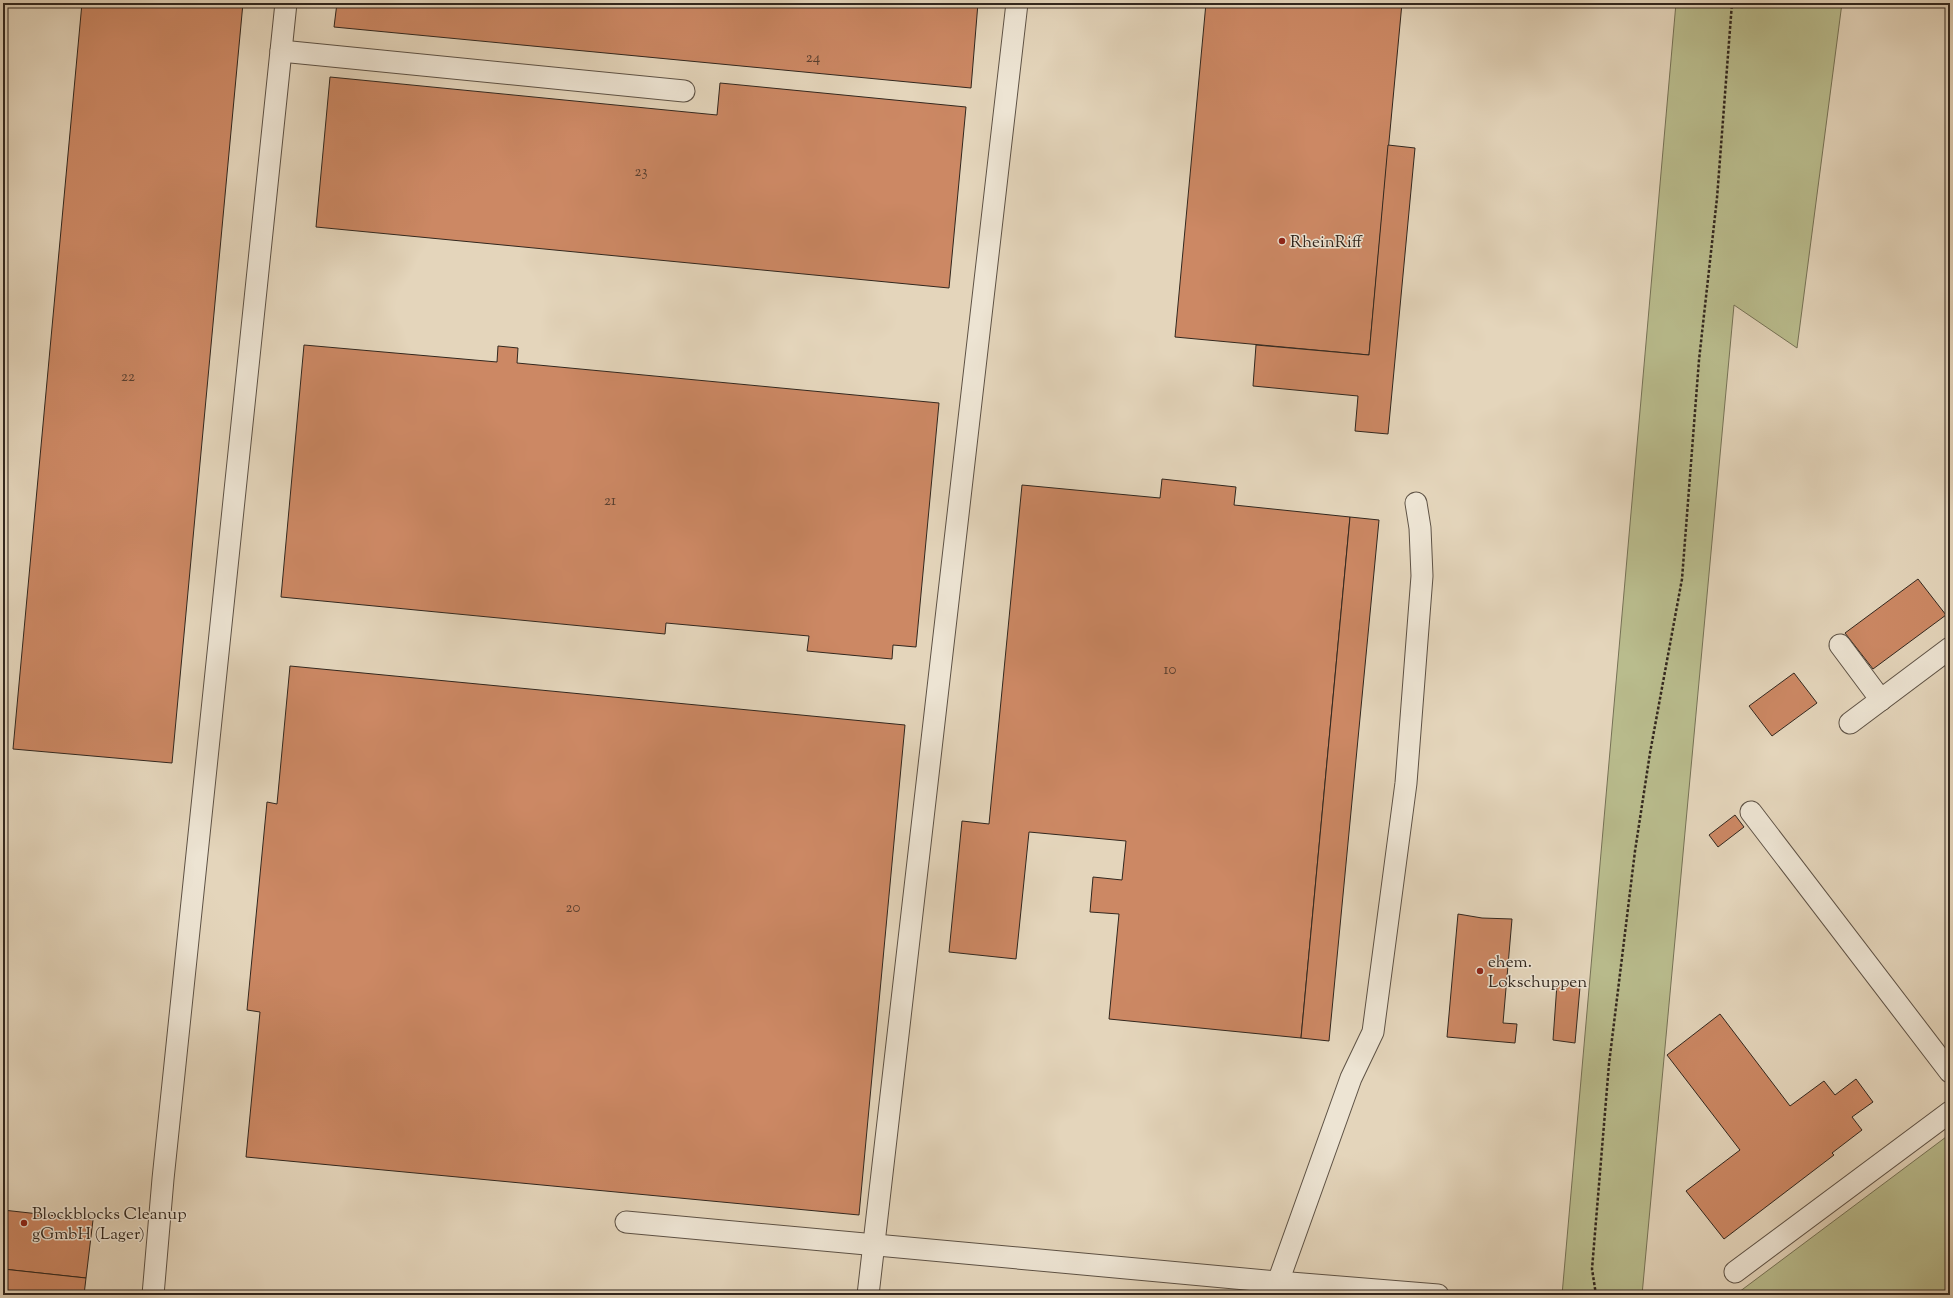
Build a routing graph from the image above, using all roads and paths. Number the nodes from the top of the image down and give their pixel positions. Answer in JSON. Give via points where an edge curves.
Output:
{"nodes":[{"id":1,"x":286,"y":3,"type":"edge"},
{"id":2,"x":1017,"y":3,"type":"edge"},
{"id":3,"x":1732,"y":3,"type":"edge"},
{"id":4,"x":281,"y":51,"type":"junction"},
{"id":5,"x":684,"y":91,"type":"dead end"},
{"id":6,"x":1416,"y":503,"type":"dead end"},
{"id":7,"x":1840,"y":645,"type":"dead end"},
{"id":8,"x":1950,"y":648,"type":"edge"},
{"id":9,"x":1881,"y":700,"type":"junction"},
{"id":10,"x":1850,"y":723,"type":"dead end"},
{"id":11,"x":1751,"y":812,"type":"dead end"},
{"id":12,"x":1950,"y":1072,"type":"edge"},
{"id":13,"x":1950,"y":1112,"type":"edge"},
{"id":14,"x":626,"y":1222,"type":"dead end"},
{"id":15,"x":874,"y":1246,"type":"junction"},
{"id":16,"x":1735,"y":1272,"type":"dead end"},
{"id":17,"x":1278,"y":1282,"type":"junction"},
{"id":18,"x":153,"y":1295,"type":"edge"},
{"id":19,"x":868,"y":1295,"type":"edge"},
{"id":20,"x":1438,"y":1295,"type":"edge"},
{"id":21,"x":1596,"y":1295,"type":"edge"}],
"edges":[{"from":1,"to":4,"type":"lane"},
{"from":2,"to":15,"type":"lane"},
{"from":3,"to":21,"type":"path","via":[[1717,198],[1699,360],[1682,579],[1650,753],[1609,1064],[1592,1269]]},
{"from":4,"to":5,"type":"lane"},
{"from":4,"to":18,"type":"lane"},
{"from":6,"to":17,"type":"lane","via":[[1422,576],[1406,783],[1373,1032],[1351,1078]]},
{"from":7,"to":9,"type":"lane"},
{"from":8,"to":9,"type":"lane"},
{"from":9,"to":10,"type":"lane"},
{"from":11,"to":12,"type":"lane"},
{"from":13,"to":16,"type":"lane"},
{"from":14,"to":15,"type":"lane"},
{"from":15,"to":17,"type":"lane"},
{"from":15,"to":19,"type":"lane"},
{"from":17,"to":20,"type":"lane"}]}
